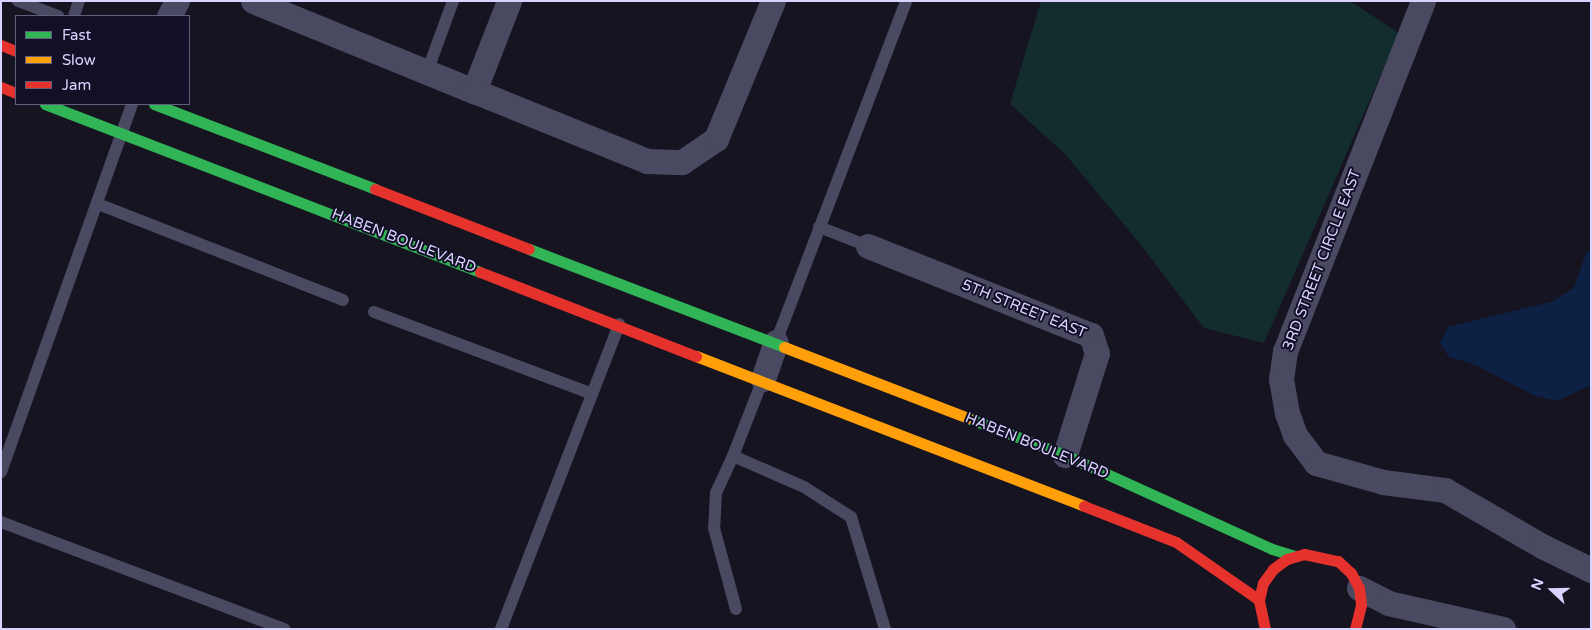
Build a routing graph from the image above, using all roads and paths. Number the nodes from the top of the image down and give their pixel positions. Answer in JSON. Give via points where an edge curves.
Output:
{"nodes":[{"id":1,"x":18,"y":1,"type":"edge"},
{"id":2,"x":79,"y":1,"type":"edge"},
{"id":3,"x":177,"y":1,"type":"edge"},
{"id":4,"x":253,"y":1,"type":"edge"},
{"id":5,"x":453,"y":1,"type":"edge"},
{"id":6,"x":509,"y":1,"type":"edge"},
{"id":7,"x":773,"y":1,"type":"edge"},
{"id":8,"x":906,"y":1,"type":"edge"},
{"id":9,"x":1423,"y":1,"type":"edge"},
{"id":10,"x":55,"y":15,"type":"edge"},
{"id":11,"x":74,"y":15,"type":"edge"},
{"id":12,"x":170,"y":15,"type":"edge"},
{"id":13,"x":1,"y":45,"type":"edge"},
{"id":14,"x":15,"y":51,"type":"edge"},
{"id":15,"x":427,"y":72,"type":"junction"},
{"id":16,"x":1,"y":87,"type":"edge"},
{"id":17,"x":474,"y":91,"type":"junction"},
{"id":18,"x":15,"y":93,"type":"edge"},
{"id":19,"x":47,"y":105,"type":"edge"},
{"id":20,"x":132,"y":105,"type":"edge"},
{"id":21,"x":157,"y":105,"type":"edge"},
{"id":22,"x":123,"y":132,"type":"junction"},
{"id":23,"x":98,"y":204,"type":"junction"},
{"id":24,"x":819,"y":227,"type":"junction"},
{"id":25,"x":868,"y":246,"type":"joint"},
{"id":26,"x":343,"y":300,"type":"dead end"},
{"id":27,"x":374,"y":312,"type":"dead end"},
{"id":28,"x":619,"y":324,"type":"junction"},
{"id":29,"x":776,"y":342,"type":"junction"},
{"id":30,"x":763,"y":379,"type":"junction"},
{"id":31,"x":592,"y":394,"type":"junction"},
{"id":32,"x":1065,"y":455,"type":"junction"},
{"id":33,"x":732,"y":456,"type":"junction"},
{"id":34,"x":1,"y":472,"type":"edge"},
{"id":35,"x":1,"y":522,"type":"edge"},
{"id":36,"x":1295,"y":556,"type":"junction"},
{"id":37,"x":1591,"y":570,"type":"edge"},
{"id":38,"x":1359,"y":588,"type":"junction"},
{"id":39,"x":1259,"y":600,"type":"junction"},
{"id":40,"x":736,"y":609,"type":"dead end"},
{"id":41,"x":284,"y":629,"type":"edge"},
{"id":42,"x":501,"y":629,"type":"edge"},
{"id":43,"x":885,"y":629,"type":"edge"},
{"id":44,"x":1265,"y":629,"type":"edge"},
{"id":45,"x":1355,"y":629,"type":"edge"},
{"id":46,"x":1503,"y":629,"type":"edge"}],
"edges":[{"from":1,"to":10,"type":"lane"},
{"from":2,"to":11,"type":"lane"},
{"from":3,"to":12,"type":"street"},
{"from":4,"to":15,"type":"street"},
{"from":5,"to":15,"type":"lane"},
{"from":6,"to":17,"type":"street"},
{"from":7,"to":17,"type":"street","via":[[716,139],[682,162],[647,161]]},
{"from":8,"to":24,"type":"lane"},
{"from":9,"to":37,"type":"street","name":"3RD STREET CIRCLE EAST","via":[[1285,351],[1281,378],[1287,413],[1295,435],[1316,463],[1383,482],[1445,490]]},
{"from":13,"to":14,"type":"street"},
{"from":15,"to":17,"type":"street"},
{"from":16,"to":18,"type":"street"},
{"from":19,"to":22,"type":"street","name":"HABEN BOULEVARD"},
{"from":20,"to":22,"type":"lane"},
{"from":21,"to":29,"type":"street","name":"HABEN BOULEVARD"},
{"from":22,"to":23,"type":"lane"},
{"from":22,"to":28,"type":"street","name":"HABEN BOULEVARD"},
{"from":23,"to":26,"type":"lane"},
{"from":23,"to":34,"type":"lane"},
{"from":24,"to":25,"type":"lane"},
{"from":24,"to":29,"type":"lane"},
{"from":25,"to":32,"type":"street","name":"5TH STREET EAST","via":[[1091,335],[1097,353]]},
{"from":27,"to":31,"type":"lane"},
{"from":28,"to":30,"type":"street","name":"HABEN BOULEVARD"},
{"from":28,"to":31,"type":"lane"},
{"from":29,"to":30,"type":"street"},
{"from":29,"to":32,"type":"street","name":"HABEN BOULEVARD"},
{"from":30,"to":33,"type":"lane"},
{"from":30,"to":39,"type":"street","name":"HABEN BOULEVARD","via":[[1176,542]]},
{"from":31,"to":42,"type":"lane"},
{"from":32,"to":36,"type":"street","name":"HABEN BOULEVARD","via":[[1263,545]]},
{"from":33,"to":40,"type":"lane","via":[[716,493],[714,528]]},
{"from":33,"to":43,"type":"lane","via":[[804,487],[850,517]]},
{"from":35,"to":41,"type":"lane"},
{"from":36,"to":38,"type":"street","via":[[1321,555],[1338,561]]},
{"from":36,"to":39,"type":"street","via":[[1273,569],[1263,583]]},
{"from":38,"to":45,"type":"street","via":[[1361,606]]},
{"from":38,"to":46,"type":"street","via":[[1388,603]]},
{"from":39,"to":44,"type":"street"}]}
